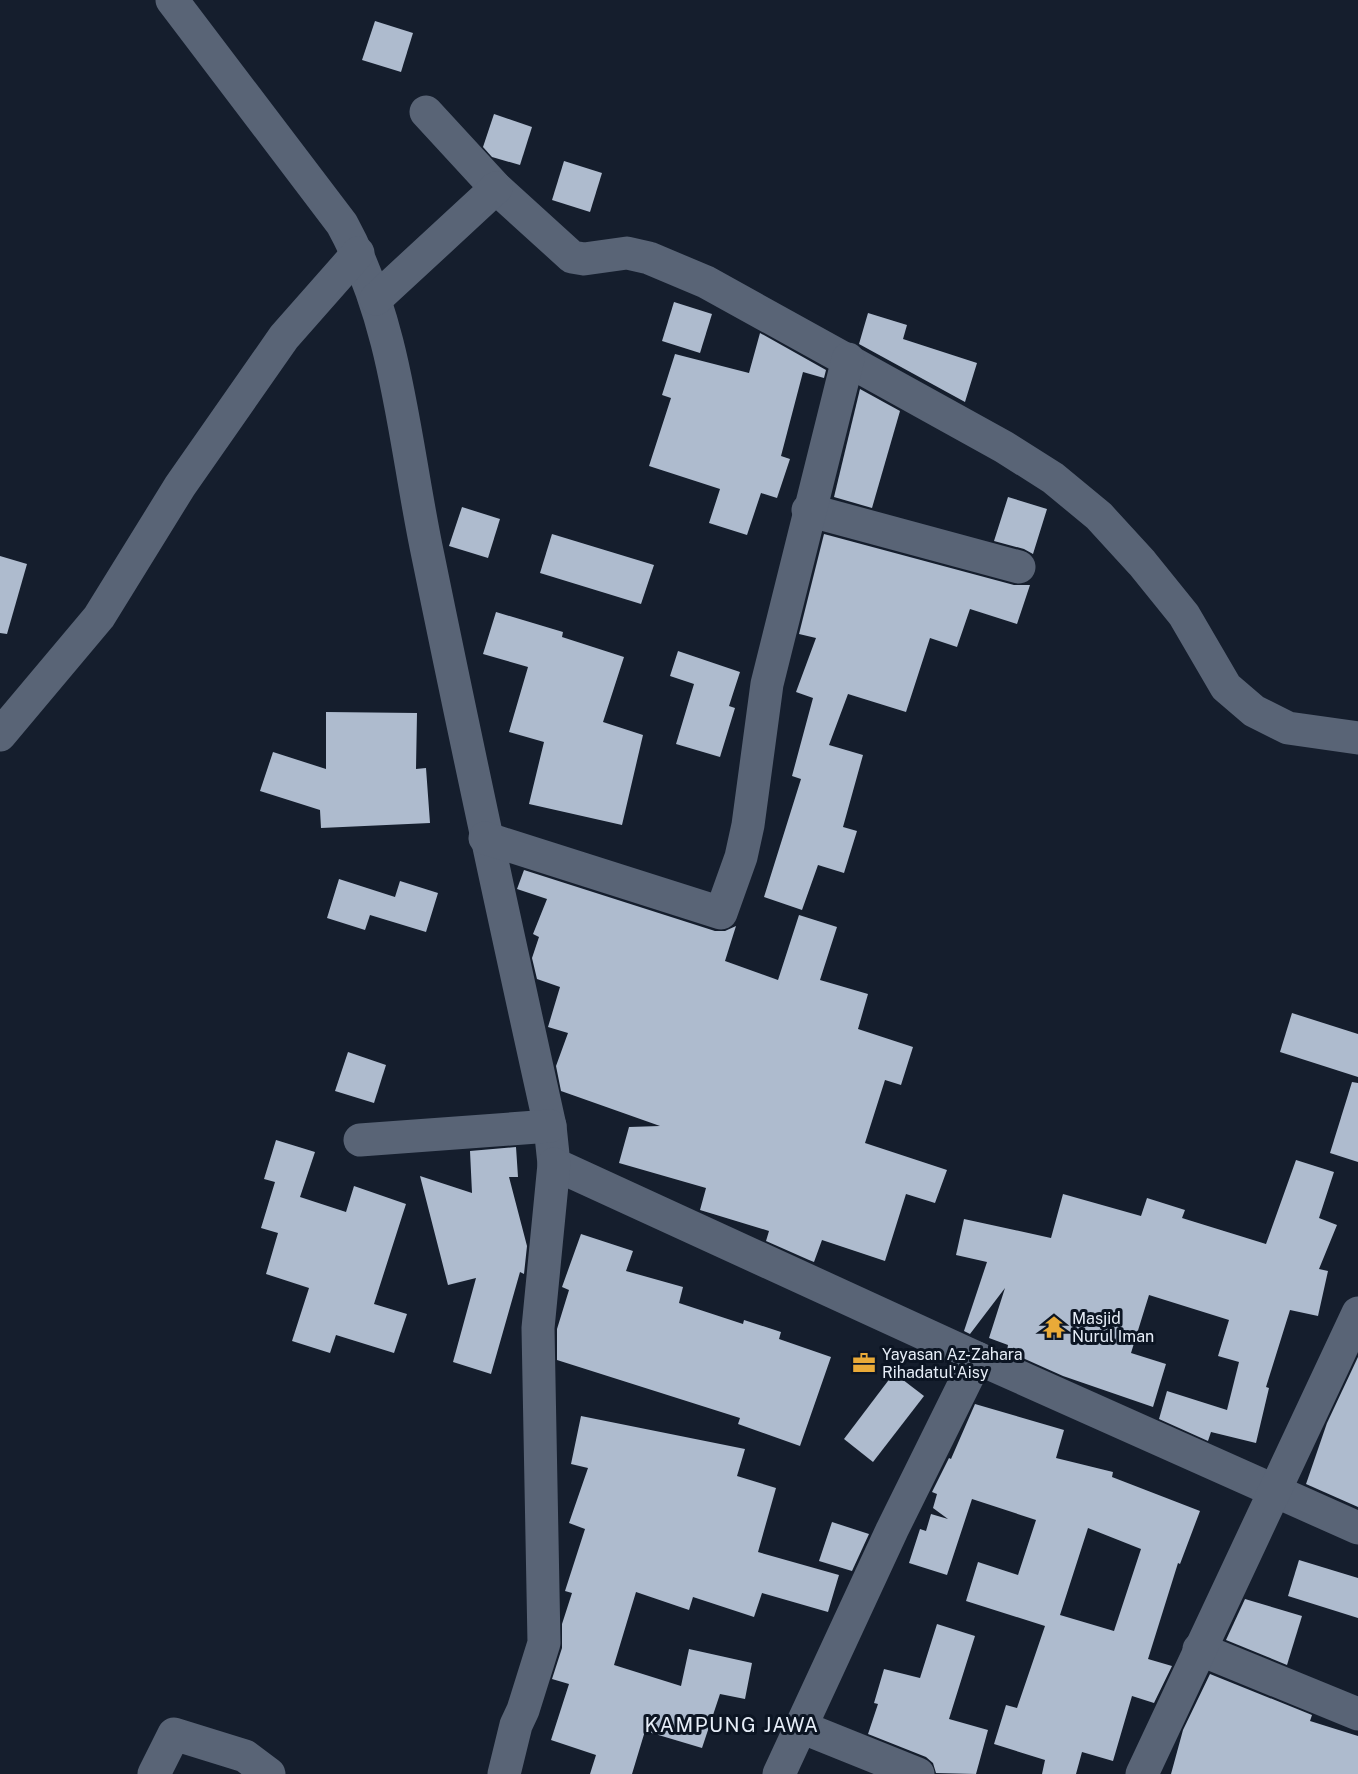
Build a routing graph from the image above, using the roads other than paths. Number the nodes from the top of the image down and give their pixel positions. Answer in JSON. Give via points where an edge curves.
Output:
{"nodes":[{"id":1,"x":172,"y":0,"type":"edge"},
{"id":2,"x":426,"y":112,"type":"dead end"},
{"id":3,"x":496,"y":188,"type":"junction"},
{"id":4,"x":358,"y":253,"type":"junction"},
{"id":5,"x":376,"y":299,"type":"junction"},
{"id":6,"x":848,"y":359,"type":"junction"},
{"id":7,"x":808,"y":510,"type":"junction"},
{"id":8,"x":1019,"y":567,"type":"dead end"},
{"id":9,"x":0,"y":735,"type":"edge"},
{"id":10,"x":1358,"y":738,"type":"edge"},
{"id":11,"x":485,"y":838,"type":"junction"},
{"id":12,"x":550,"y":1126,"type":"junction"},
{"id":13,"x":360,"y":1140,"type":"dead end"},
{"id":14,"x":554,"y":1164,"type":"junction"},
{"id":15,"x":1358,"y":1313,"type":"edge"},
{"id":16,"x":977,"y":1358,"type":"junction"},
{"id":17,"x":1273,"y":1491,"type":"junction"},
{"id":18,"x":1358,"y":1528,"type":"edge"},
{"id":19,"x":1199,"y":1649,"type":"junction"},
{"id":20,"x":1358,"y":1714,"type":"edge"},
{"id":21,"x":801,"y":1727,"type":"junction"},
{"id":22,"x":154,"y":1774,"type":"edge"},
{"id":23,"x":269,"y":1774,"type":"edge"},
{"id":24,"x":504,"y":1774,"type":"edge"},
{"id":25,"x":779,"y":1774,"type":"edge"},
{"id":26,"x":918,"y":1774,"type":"edge"},
{"id":27,"x":1142,"y":1774,"type":"edge"}],
"edges":[{"from":1,"to":4,"type":"street","via":[[342,224]]},
{"from":2,"to":3,"type":"street"},
{"from":3,"to":5,"type":"street"},
{"from":3,"to":6,"type":"street","via":[[572,256],[584,259],[627,254],[649,258],[706,282]]},
{"from":4,"to":5,"type":"street"},
{"from":4,"to":9,"type":"street","via":[[284,337],[180,486],[99,617]]},
{"from":5,"to":11,"type":"street","via":[[394,362],[411,478]]},
{"from":6,"to":7,"type":"street"},
{"from":6,"to":10,"type":"street","via":[[1004,447],[1053,478],[1099,516],[1184,615],[1226,687],[1254,711],[1288,728]]},
{"from":7,"to":8,"type":"street"},
{"from":7,"to":11,"type":"street","via":[[767,684],[748,825],[721,913]]},
{"from":11,"to":12,"type":"street"},
{"from":12,"to":13,"type":"street"},
{"from":12,"to":14,"type":"street"},
{"from":14,"to":16,"type":"street"},
{"from":14,"to":24,"type":"street","via":[[538,1328],[544,1643]]},
{"from":15,"to":17,"type":"street"},
{"from":16,"to":17,"type":"street"},
{"from":16,"to":21,"type":"street"},
{"from":17,"to":18,"type":"street"},
{"from":17,"to":19,"type":"street"},
{"from":19,"to":20,"type":"street"},
{"from":19,"to":27,"type":"street"},
{"from":21,"to":25,"type":"street"},
{"from":21,"to":26,"type":"street"},
{"from":22,"to":23,"type":"street","via":[[174,1734],[245,1756]]}]}
